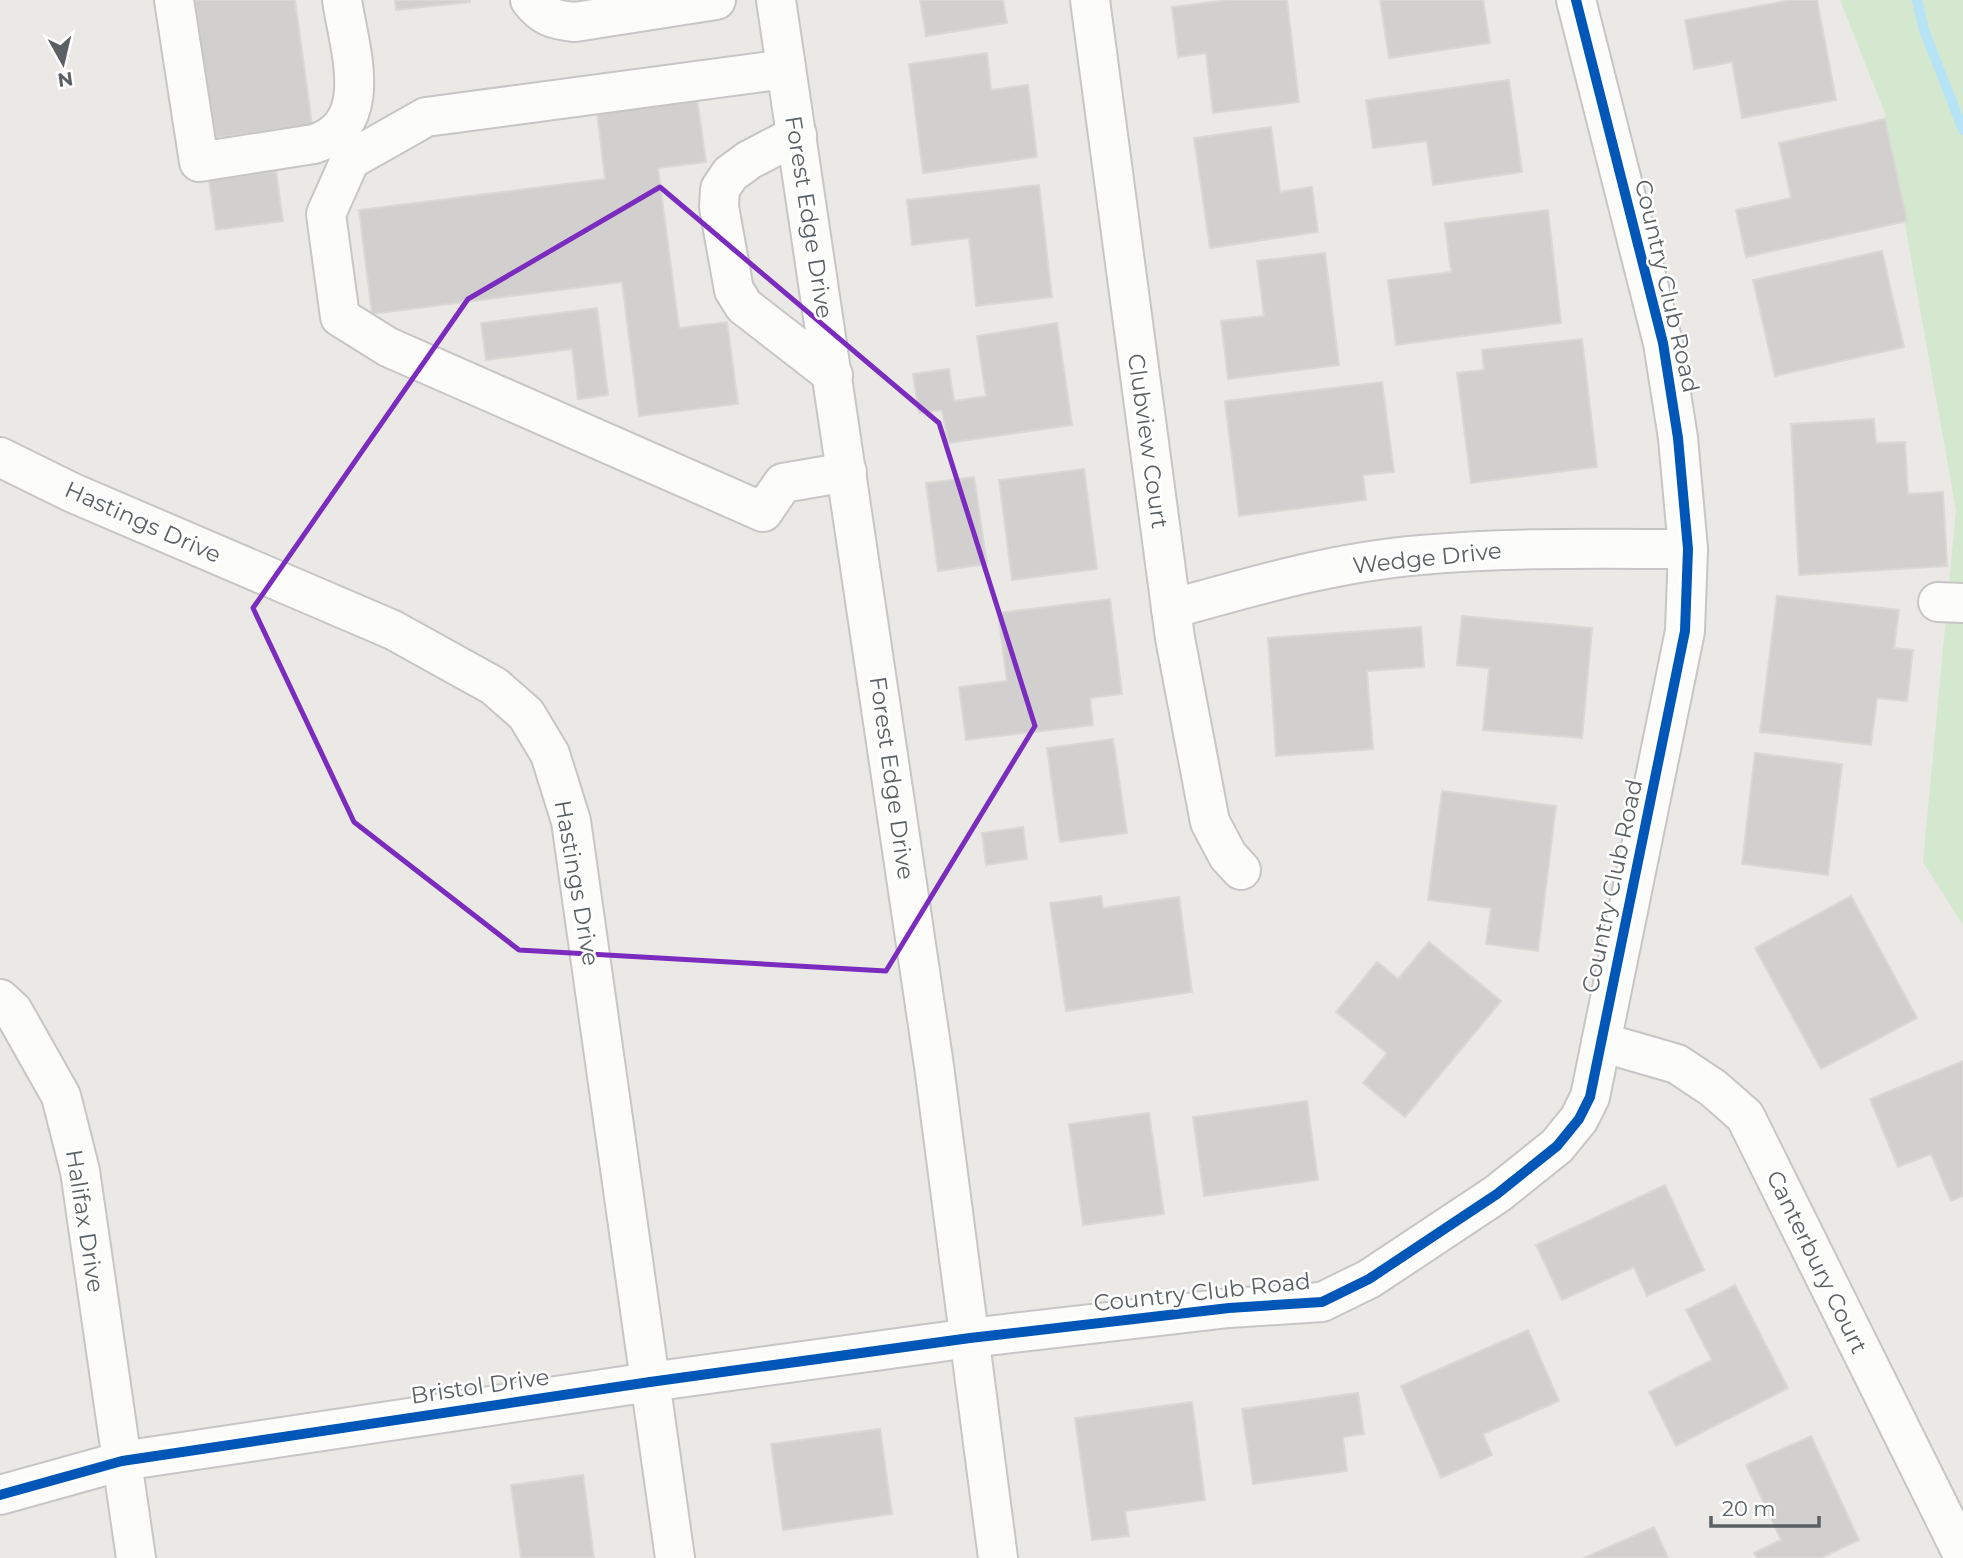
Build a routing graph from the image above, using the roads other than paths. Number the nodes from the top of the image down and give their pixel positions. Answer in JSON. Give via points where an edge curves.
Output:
{"nodes":[{"id":1,"x":174,"y":0,"type":"edge"},
{"id":2,"x":342,"y":0,"type":"edge"},
{"id":3,"x":530,"y":0,"type":"edge"},
{"id":4,"x":716,"y":0,"type":"edge"},
{"id":5,"x":776,"y":0,"type":"edge"},
{"id":6,"x":1090,"y":0,"type":"edge"},
{"id":7,"x":1576,"y":0,"type":"edge"},
{"id":8,"x":786,"y":69,"type":"junction"},
{"id":9,"x":797,"y":135,"type":"junction"},
{"id":10,"x":832,"y":375,"type":"junction"},
{"id":11,"x":0,"y":457,"type":"edge"},
{"id":12,"x":847,"y":472,"type":"junction"},
{"id":13,"x":1688,"y":549,"type":"junction"},
{"id":14,"x":1171,"y":608,"type":"junction"},
{"id":15,"x":1241,"y":870,"type":"dead end"},
{"id":16,"x":0,"y":999,"type":"edge"},
{"id":17,"x":1601,"y":1042,"type":"junction"},
{"id":18,"x":970,"y":1338,"type":"junction"},
{"id":19,"x":650,"y":1382,"type":"junction"},
{"id":20,"x":122,"y":1461,"type":"junction"},
{"id":21,"x":0,"y":1495,"type":"edge"},
{"id":22,"x":1963,"y":1555,"type":"edge"},
{"id":23,"x":136,"y":1558,"type":"edge"},
{"id":24,"x":675,"y":1558,"type":"edge"},
{"id":25,"x":998,"y":1558,"type":"edge"}],
"edges":[{"from":1,"to":2,"type":"street","via":[[199,162],[314,144],[339,130],[353,105],[355,86]]},
{"from":3,"to":4,"type":"street","via":[[540,13],[575,22]]},
{"from":5,"to":8,"type":"street","name":"Forest Edge Drive"},
{"from":6,"to":14,"type":"street","name":"Clubview Court"},
{"from":7,"to":13,"type":"street","name":"Country Club Road","via":[[1663,343]]},
{"from":8,"to":9,"type":"street","name":"Forest Edge Drive"},
{"from":8,"to":12,"type":"street","via":[[426,117],[350,160],[326,214],[340,317],[388,347],[763,512],[783,483]]},
{"from":9,"to":10,"type":"street","name":"Forest Edge Drive"},
{"from":9,"to":10,"type":"street","via":[[730,174],[720,189],[719,207],[734,290],[744,306]]},
{"from":10,"to":12,"type":"street","name":"Forest Edge Drive"},
{"from":11,"to":19,"type":"street","name":"Hastings Drive","via":[[73,493],[393,630],[494,685],[526,714],[550,754],[571,821]]},
{"from":12,"to":18,"type":"street","name":"Forest Edge Drive"},
{"from":13,"to":14,"type":"street","name":"Wedge Drive","via":[[1523,549],[1419,555],[1294,574]]},
{"from":13,"to":17,"type":"street","name":"Country Club Road","via":[[1685,631]]},
{"from":14,"to":15,"type":"street","name":"Clubview Court","via":[[1210,822]]},
{"from":16,"to":20,"type":"street","name":"Halifax Drive","via":[[13,1011],[61,1096],[79,1171]]},
{"from":17,"to":18,"type":"street","name":"Country Club Road","via":[[1590,1097],[1580,1119],[1556,1146],[1497,1194],[1404,1256],[1322,1302]]},
{"from":17,"to":22,"type":"street","name":"Canterbury Court","via":[[1677,1064],[1745,1116]]},
{"from":18,"to":19,"type":"street","name":"Bristol Drive"},
{"from":18,"to":25,"type":"street","name":"Forest Edge Drive"},
{"from":19,"to":20,"type":"street","name":"Bristol Drive"},
{"from":19,"to":24,"type":"street","name":"Hastings Drive"},
{"from":20,"to":21,"type":"street","name":"Bristol Drive"},
{"from":20,"to":23,"type":"street","name":"Halifax Drive"}]}
